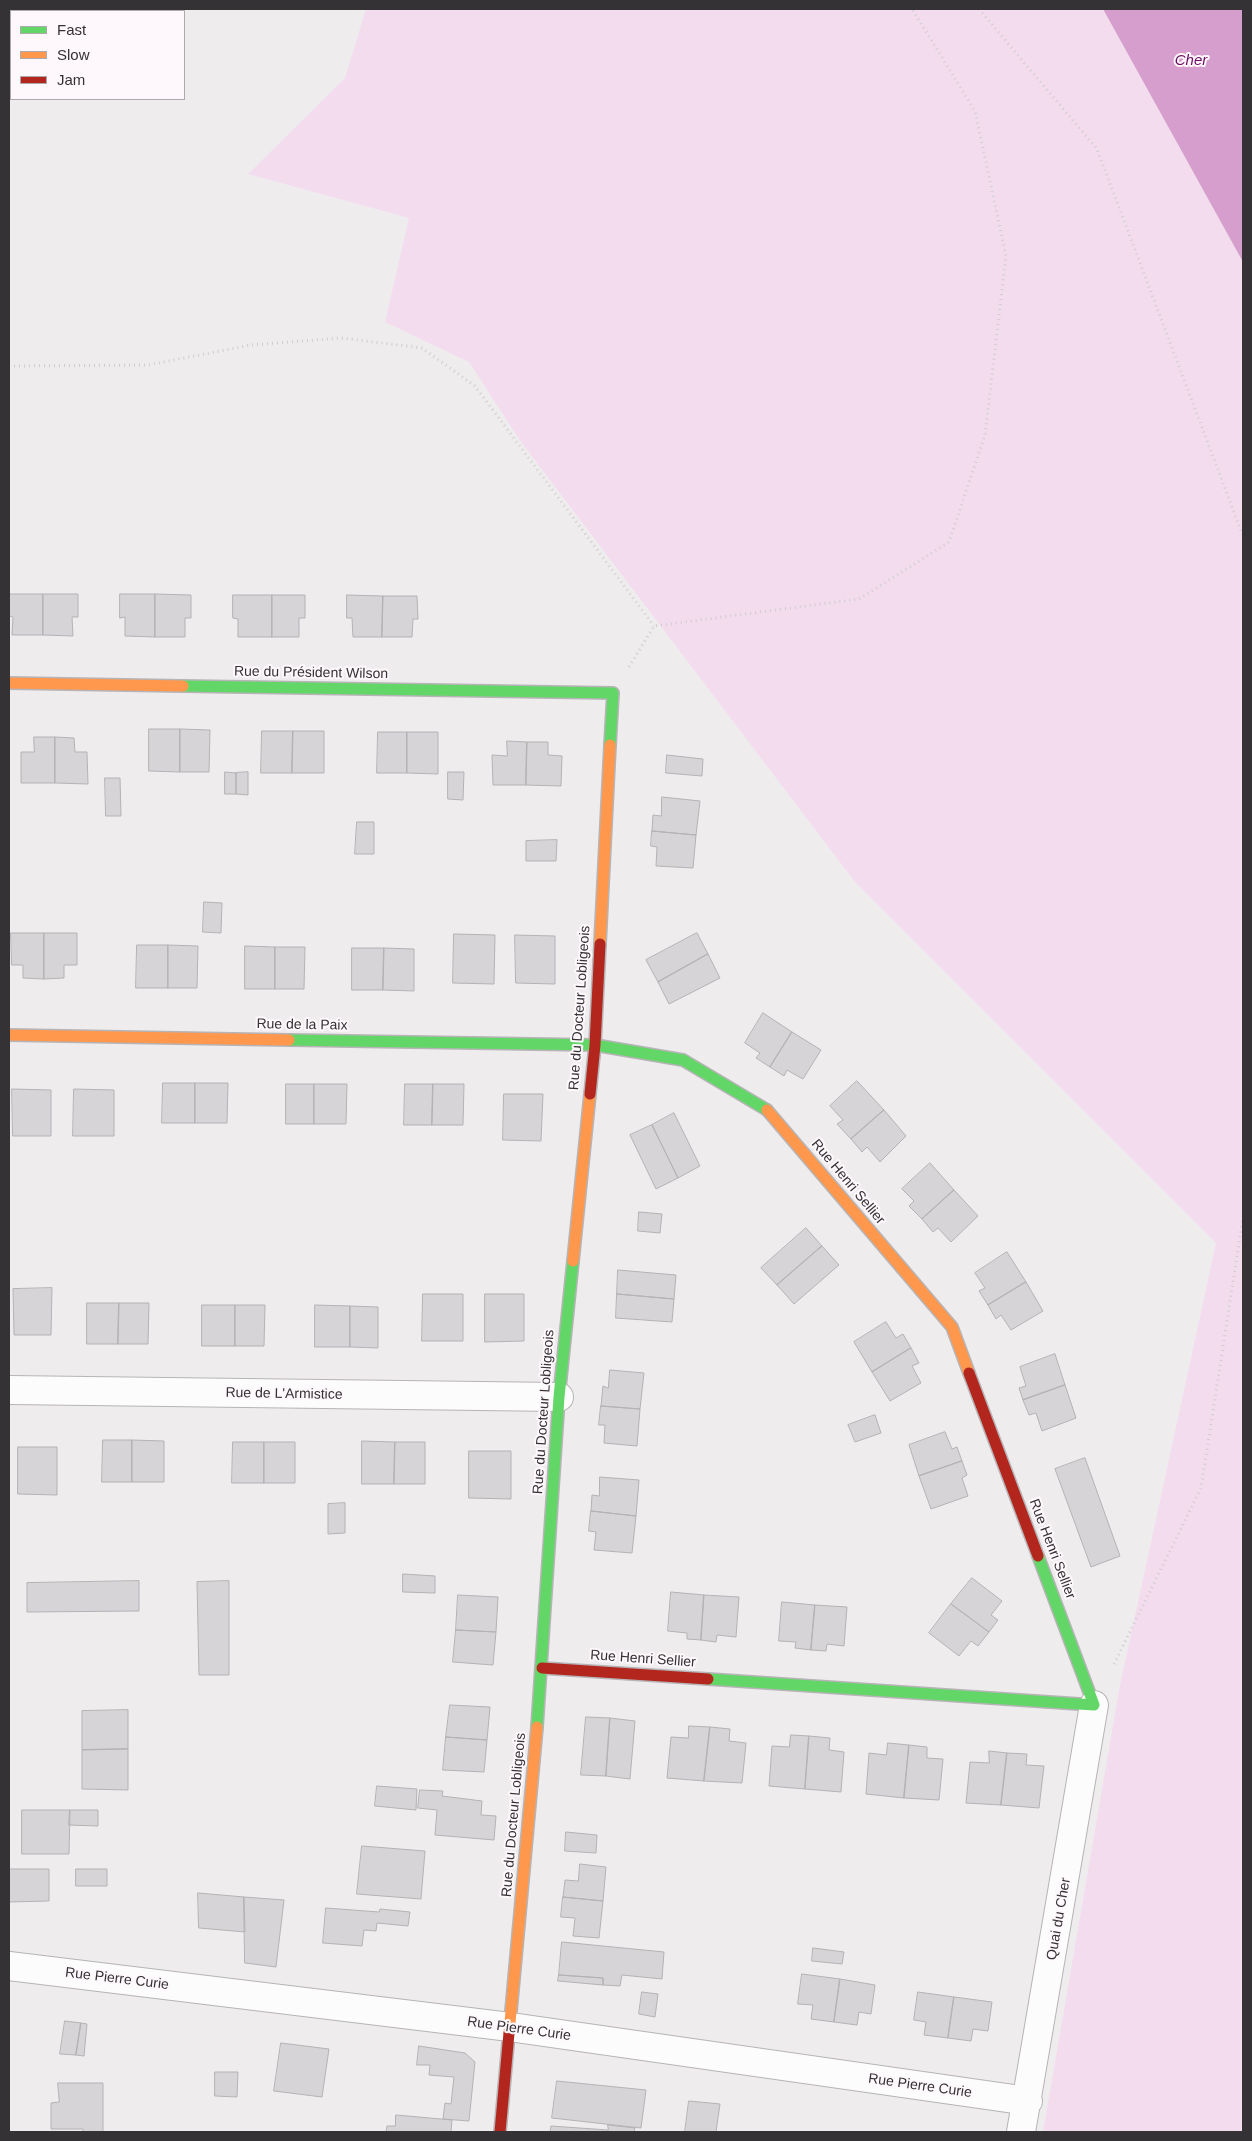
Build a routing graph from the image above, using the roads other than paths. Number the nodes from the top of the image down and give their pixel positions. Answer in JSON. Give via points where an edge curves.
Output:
{"nodes":[{"id":1,"x":9,"y":683,"type":"edge"},
{"id":2,"x":613,"y":693,"type":"joint"},
{"id":3,"x":9,"y":1035,"type":"edge"},
{"id":4,"x":595,"y":1045,"type":"junction"},
{"id":5,"x":9,"y":1390,"type":"edge"},
{"id":6,"x":558,"y":1397,"type":"junction"},
{"id":7,"x":542,"y":1668,"type":"junction"},
{"id":8,"x":1094,"y":1705,"type":"junction"},
{"id":9,"x":9,"y":1966,"type":"edge"},
{"id":10,"x":510,"y":2027,"type":"junction"},
{"id":11,"x":1028,"y":2101,"type":"junction"},
{"id":12,"x":500,"y":2132,"type":"edge"},
{"id":13,"x":1021,"y":2132,"type":"edge"}],
"edges":[{"from":1,"to":2,"type":"street","name":"Rue du Président Wilson"},
{"from":2,"to":4,"type":"street","name":"Rue du Docteur Lobligeois"},
{"from":3,"to":4,"type":"street","name":"Rue de la Paix"},
{"from":4,"to":6,"type":"street","name":"Rue du Docteur Lobligeois"},
{"from":4,"to":8,"type":"street","name":"Rue Henri Sellier","via":[[683,1060],[768,1111],[952,1327]]},
{"from":5,"to":6,"type":"street","name":"Rue de L'Armistice"},
{"from":6,"to":7,"type":"street","name":"Rue du Docteur Lobligeois"},
{"from":7,"to":8,"type":"street","name":"Rue Henri Sellier"},
{"from":7,"to":10,"type":"street","name":"Rue du Docteur Lobligeois"},
{"from":8,"to":11,"type":"street","name":"Quai du Cher"},
{"from":9,"to":10,"type":"street","name":"Rue Pierre Curie"},
{"from":10,"to":11,"type":"street","name":"Rue Pierre Curie"},
{"from":10,"to":12,"type":"street","name":"Rue du Docteur Lobligeois"},
{"from":11,"to":13,"type":"street","name":"Quai du Cher"}]}
